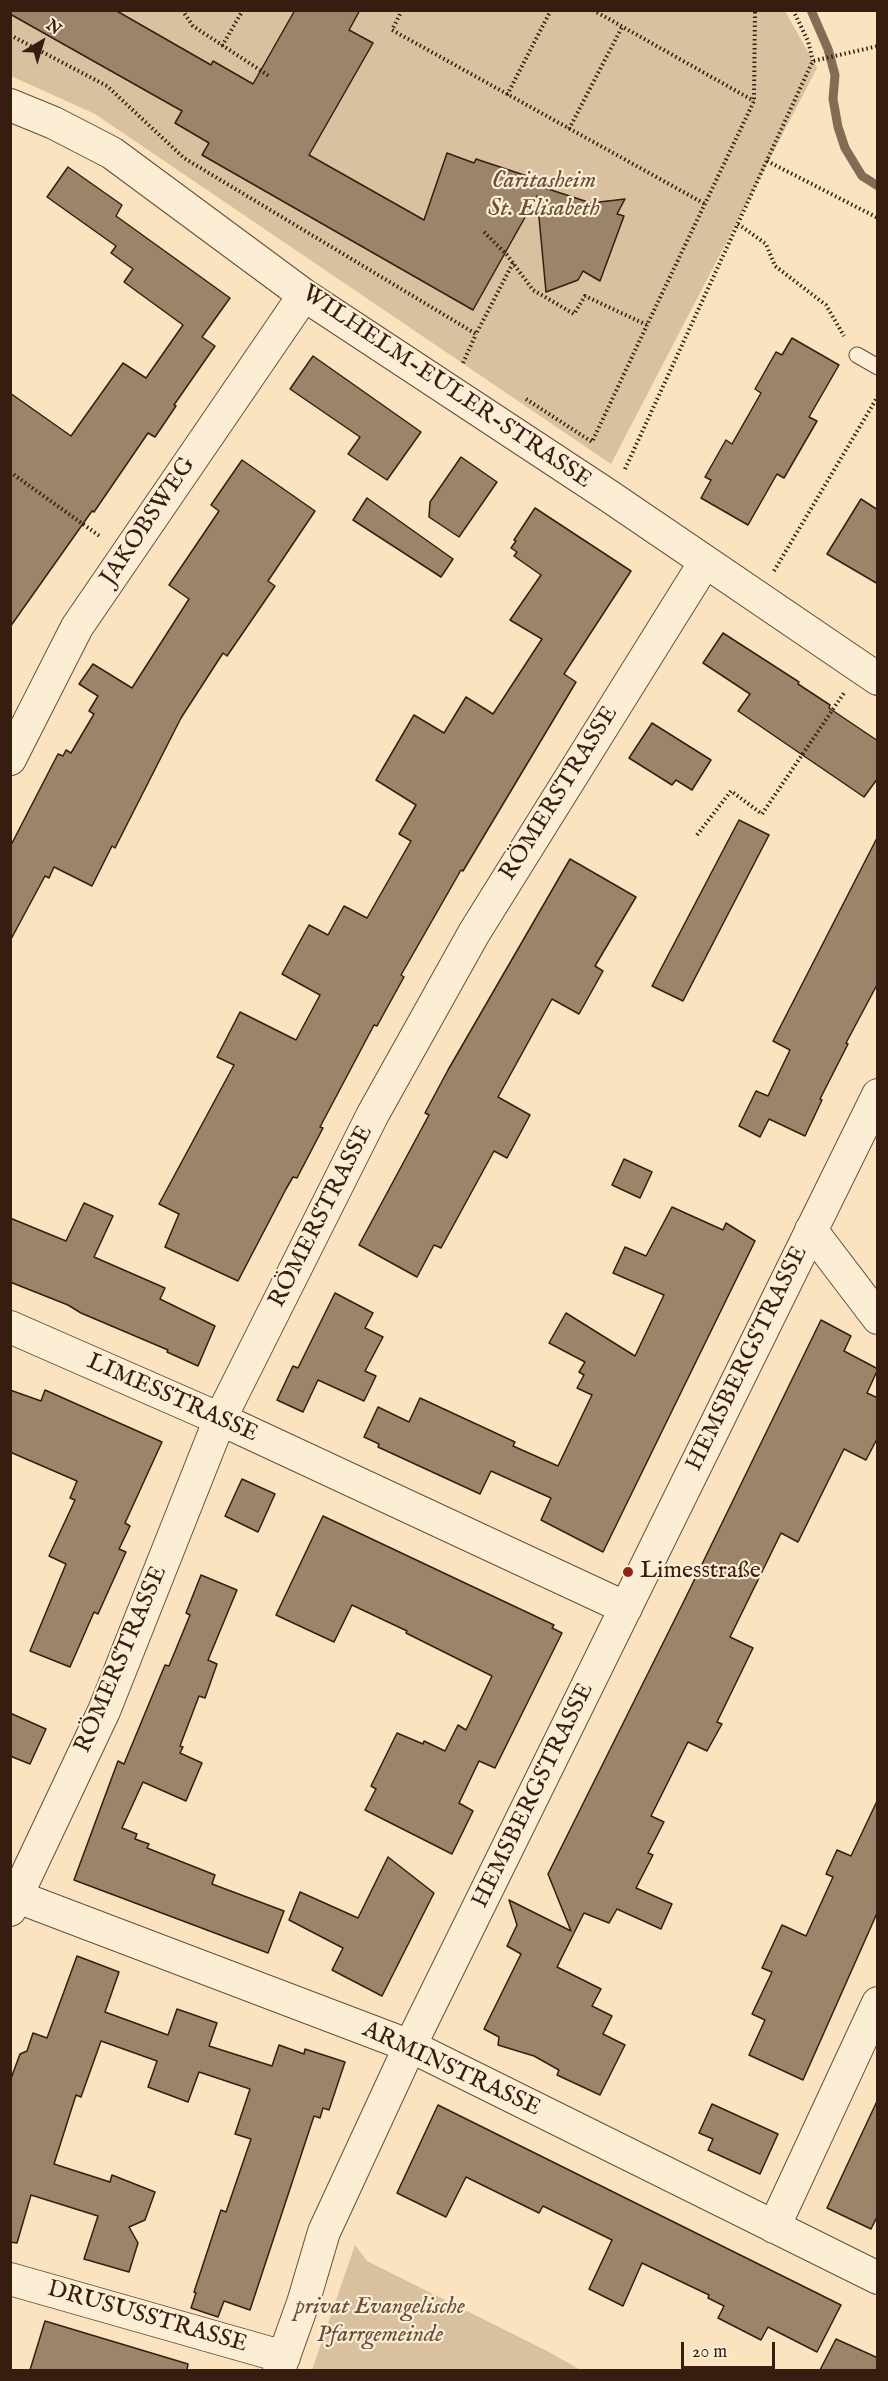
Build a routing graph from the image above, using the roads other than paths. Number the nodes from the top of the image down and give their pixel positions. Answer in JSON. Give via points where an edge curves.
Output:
{"nodes":[{"id":1,"x":10,"y":105,"type":"edge"},
{"id":2,"x":304,"y":295,"type":"junction"},
{"id":3,"x":857,"y":355,"type":"road end"},
{"id":4,"x":878,"y":367,"type":"edge"},
{"id":5,"x":705,"y":561,"type":"junction"},
{"id":6,"x":869,"y":674,"type":"edge"},
{"id":7,"x":10,"y":759,"type":"edge"},
{"id":8,"x":878,"y":1095,"type":"edge"},
{"id":9,"x":811,"y":1230,"type":"junction"},
{"id":10,"x":878,"y":1318,"type":"edge"},
{"id":11,"x":10,"y":1327,"type":"edge"},
{"id":12,"x":220,"y":1419,"type":"junction"},
{"id":13,"x":626,"y":1608,"type":"junction"},
{"id":14,"x":12,"y":1900,"type":"edge"},
{"id":15,"x":878,"y":2003,"type":"edge"},
{"id":16,"x":410,"y":2046,"type":"junction"},
{"id":17,"x":774,"y":2227,"type":"junction"},
{"id":18,"x":878,"y":2278,"type":"edge"},
{"id":19,"x":12,"y":2285,"type":"edge"},
{"id":20,"x":282,"y":2364,"type":"edge"}],
"edges":[{"from":1,"to":2,"type":"street","name":"WILHELM-EULER-STRASSE","via":[[112,153]]},
{"from":2,"to":5,"type":"street","name":"WILHELM-EULER-STRASSE"},
{"from":2,"to":7,"type":"street","name":"JAKOBSWEG","via":[[78,627]]},
{"from":3,"to":4,"type":"lane"},
{"from":5,"to":6,"type":"street","name":"WILHELM-EULER-STRASSE"},
{"from":5,"to":12,"type":"street","name":"RÖMERSTRASSE","via":[[468,943],[373,1114]]},
{"from":8,"to":9,"type":"street","name":"HEMSBERGSTRASSE"},
{"from":9,"to":10,"type":"street","name":"HEMSBERGSTRASSE"},
{"from":9,"to":13,"type":"street","name":"HEMSBERGSTRASSE"},
{"from":11,"to":12,"type":"street","name":"LIMESSTRASSE"},
{"from":12,"to":13,"type":"street","name":"LIMESSTRASSE"},
{"from":12,"to":14,"type":"street","name":"RÖMERSTRASSE","via":[[104,1711]]},
{"from":13,"to":16,"type":"street","name":"HEMSBERGSTRASSE"},
{"from":14,"to":16,"type":"street","name":"ARMINSTRASSE"},
{"from":15,"to":17,"type":"street"},
{"from":16,"to":17,"type":"street","name":"ARMINSTRASSE"},
{"from":16,"to":20,"type":"street","name":"HEMSBERGSTRASSE","via":[[324,2232]]},
{"from":17,"to":18,"type":"street","name":"ARMINSTRASSE"},
{"from":19,"to":20,"type":"street","name":"DRUSUSSTRASSE"}]}
